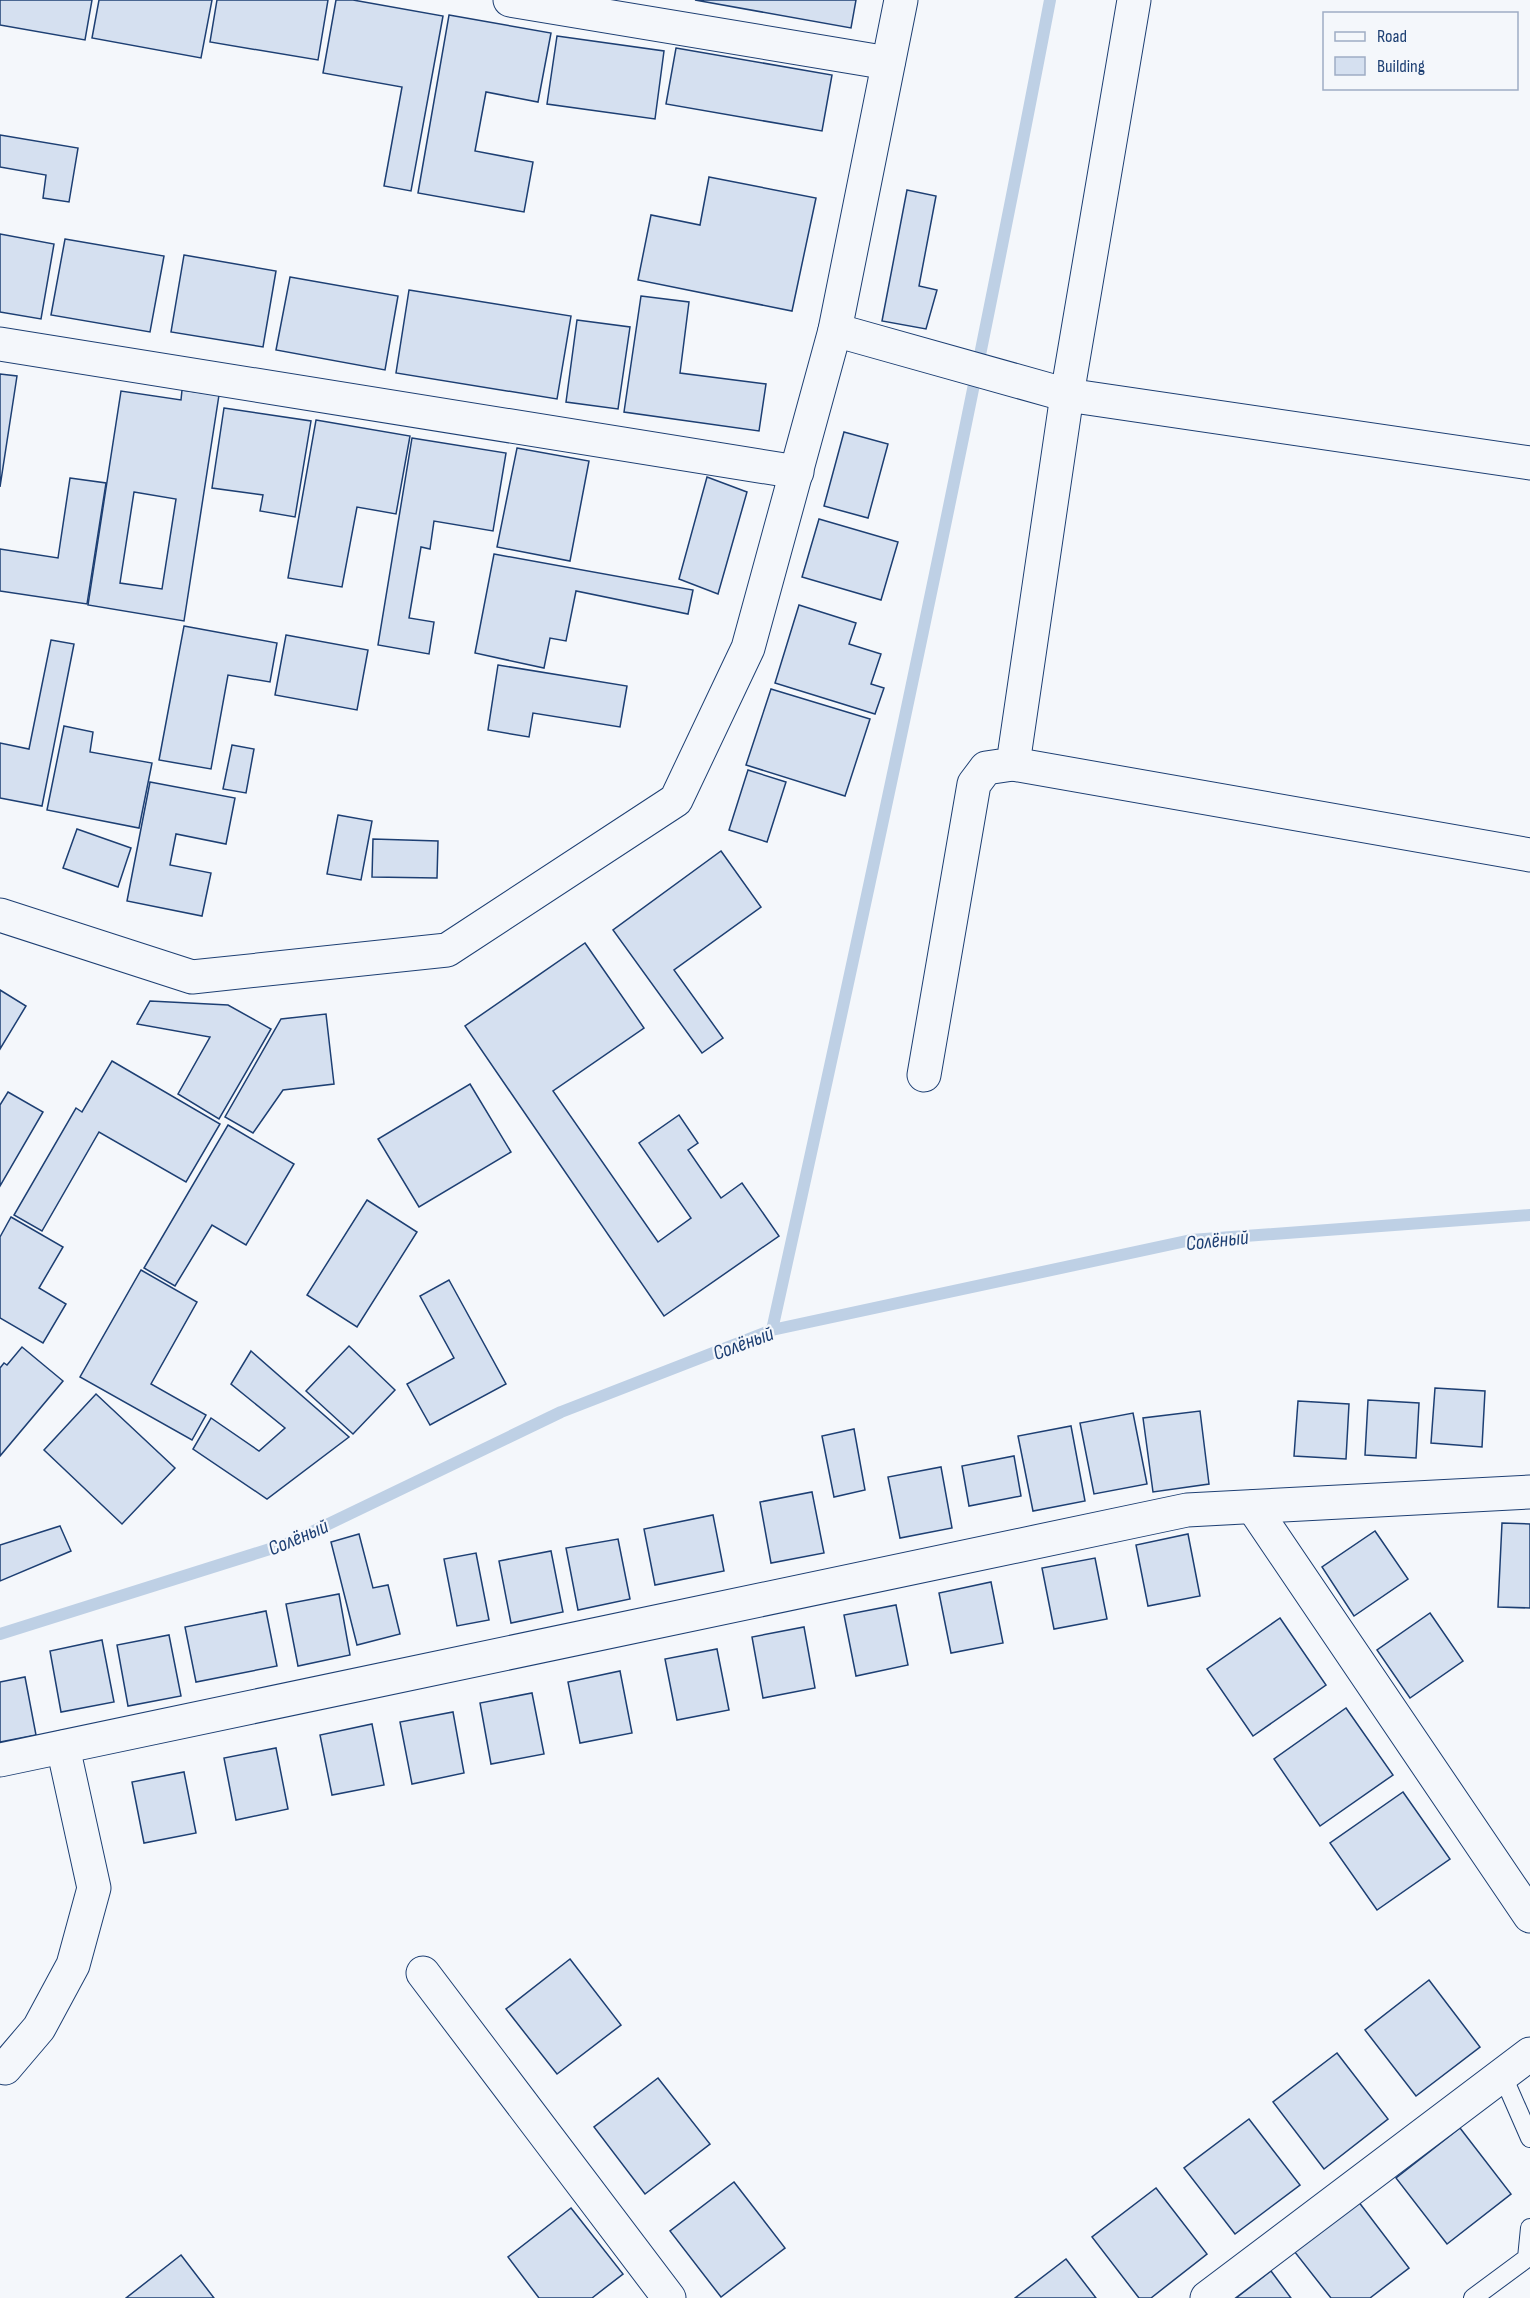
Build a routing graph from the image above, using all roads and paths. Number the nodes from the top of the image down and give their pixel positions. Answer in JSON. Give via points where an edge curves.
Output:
{"nodes":[{"id":1,"x":510,"y":0,"type":"edge"},
{"id":2,"x":901,"y":0,"type":"edge"},
{"id":3,"x":1134,"y":0,"type":"edge"},
{"id":4,"x":888,"y":63,"type":"junction"},
{"id":5,"x":836,"y":330,"type":"junction"},
{"id":6,"x":0,"y":344,"type":"edge"},
{"id":7,"x":1067,"y":395,"type":"junction"},
{"id":8,"x":1530,"y":464,"type":"edge"},
{"id":9,"x":796,"y":472,"type":"junction"},
{"id":10,"x":1013,"y":764,"type":"junction"},
{"id":11,"x":1530,"y":855,"type":"edge"},
{"id":12,"x":0,"y":915,"type":"edge"},
{"id":13,"x":924,"y":1075,"type":"dead end"},
{"id":14,"x":1530,"y":1492,"type":"edge"},
{"id":15,"x":1253,"y":1507,"type":"junction"},
{"id":16,"x":63,"y":1747,"type":"junction"},
{"id":17,"x":0,"y":1760,"type":"edge"},
{"id":18,"x":1530,"y":1916,"type":"edge"},
{"id":19,"x":423,"y":1973,"type":"dead end"},
{"id":20,"x":1530,"y":2054,"type":"edge"},
{"id":21,"x":5,"y":2068,"type":"dead end"},
{"id":22,"x":1502,"y":2074,"type":"junction"},
{"id":23,"x":1530,"y":2138,"type":"edge"},
{"id":24,"x":1530,"y":2228,"type":"edge"},
{"id":25,"x":669,"y":2298,"type":"edge"},
{"id":26,"x":1207,"y":2298,"type":"edge"},
{"id":27,"x":1473,"y":2298,"type":"edge"}],
"edges":[{"from":1,"to":4,"type":"street"},
{"from":2,"to":4,"type":"street"},
{"from":3,"to":7,"type":"street"},
{"from":4,"to":5,"type":"street"},
{"from":5,"to":7,"type":"street"},
{"from":5,"to":9,"type":"street"},
{"from":6,"to":9,"type":"street"},
{"from":7,"to":8,"type":"street"},
{"from":7,"to":10,"type":"street"},
{"from":9,"to":12,"type":"street","via":[[748,648],[676,800],[447,950],[192,977]]},
{"from":10,"to":11,"type":"street"},
{"from":10,"to":13,"type":"street","via":[[986,768],[974,784]]},
{"from":14,"to":15,"type":"street"},
{"from":15,"to":16,"type":"street","via":[[1187,1510]]},
{"from":15,"to":18,"type":"street"},
{"from":16,"to":17,"type":"street"},
{"from":16,"to":21,"type":"street","via":[[94,1888],[73,1965],[39,2028]]},
{"from":19,"to":25,"type":"street"},
{"from":20,"to":22,"type":"street"},
{"from":22,"to":23,"type":"lane"},
{"from":22,"to":26,"type":"street"},
{"from":24,"to":27,"type":"lane","via":[[1527,2258]]}]}
